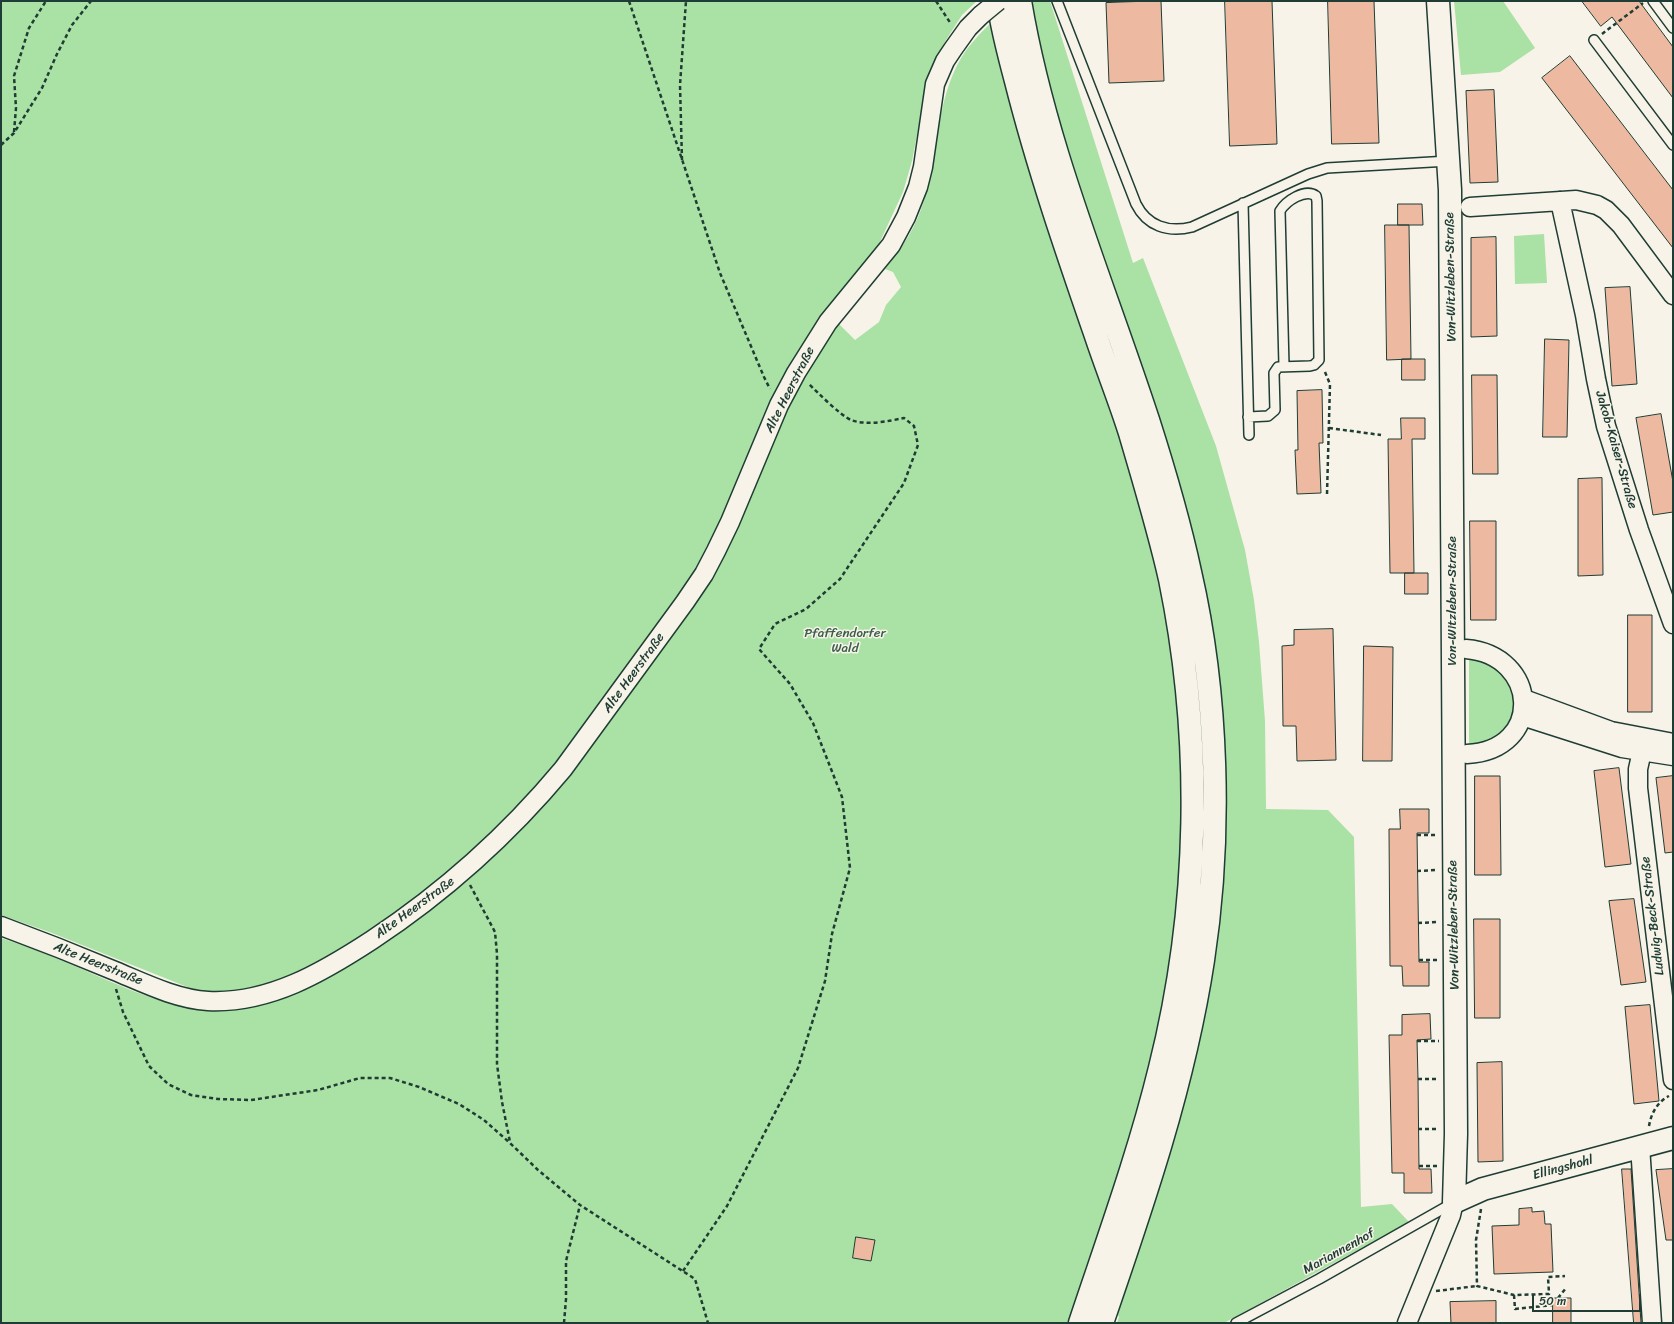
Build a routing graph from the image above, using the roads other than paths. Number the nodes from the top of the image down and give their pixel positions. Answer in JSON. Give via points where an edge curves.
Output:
{"nodes":[{"id":1,"x":998,"y":1,"type":"edge"},
{"id":2,"x":1020,"y":1,"type":"edge"},
{"id":3,"x":1057,"y":1,"type":"edge"},
{"id":4,"x":1438,"y":1,"type":"edge"},
{"id":5,"x":1652,"y":1,"type":"edge"},
{"id":6,"x":1673,"y":28,"type":"edge"},
{"id":7,"x":1594,"y":40,"type":"road end"},
{"id":8,"x":1673,"y":145,"type":"edge"},
{"id":9,"x":1449,"y":161,"type":"junction"},
{"id":10,"x":1560,"y":201,"type":"junction"},
{"id":11,"x":1243,"y":203,"type":"junction"},
{"id":12,"x":1470,"y":207,"type":"dead end"},
{"id":13,"x":1673,"y":295,"type":"edge"},
{"id":14,"x":1284,"y":366,"type":"junction"},
{"id":15,"x":1248,"y":418,"type":"junction"},
{"id":16,"x":1249,"y":435,"type":"dead end"},
{"id":17,"x":1673,"y":624,"type":"edge"},
{"id":18,"x":1466,"y":649,"type":"dead end"},
{"id":19,"x":1523,"y":708,"type":"junction"},
{"id":20,"x":1673,"y":743,"type":"edge"},
{"id":21,"x":1644,"y":745,"type":"junction"},
{"id":22,"x":1467,"y":754,"type":"dead end"},
{"id":23,"x":1673,"y":756,"type":"edge"},
{"id":24,"x":1,"y":926,"type":"edge"},
{"id":25,"x":1671,"y":1088,"type":"edge"},
{"id":26,"x":1673,"y":1138,"type":"edge"},
{"id":27,"x":1645,"y":1139,"type":"junction"},
{"id":28,"x":1454,"y":1202,"type":"junction"},
{"id":29,"x":1650,"y":1303,"type":"junction"},
{"id":30,"x":1104,"y":1317,"type":"edge"},
{"id":31,"x":1081,"y":1322,"type":"edge"},
{"id":32,"x":1236,"y":1323,"type":"edge"},
{"id":33,"x":1407,"y":1323,"type":"edge"},
{"id":34,"x":1652,"y":1323,"type":"edge"},
{"id":35,"x":1666,"y":1323,"type":"edge"}],
"edges":[{"from":1,"to":24,"type":"street","name":"Alte Heerstraße","bridge":true,"via":[[961,37],[946,61],[935,84],[923,167],[906,217],[890,245],[828,322],[796,373],[779,405],[704,574],[582,745],[551,784],[463,872],[396,924],[338,962],[311,977],[262,996],[241,1000],[207,1001],[167,992]]},
{"from":1,"to":31,"type":"main road","via":[[1024,112],[1040,167],[1129,429],[1157,525],[1170,578],[1180,640],[1192,750],[1193,811],[1189,893],[1172,1015],[1140,1141]]},
{"from":2,"to":30,"type":"main road","via":[[1031,59],[1059,160],[1148,422],[1177,518],[1202,635],[1214,749],[1210,896],[1193,1017],[1161,1147]]},
{"from":3,"to":11,"type":"lane","via":[[1136,204],[1144,218],[1160,227],[1186,228],[1198,225]]},
{"from":4,"to":9,"type":"main road","name":"Von-Witzleben-Straße"},
{"from":5,"to":6,"type":"lane"},
{"from":7,"to":8,"type":"lane"},
{"from":9,"to":11,"type":"lane","via":[[1327,168]]},
{"from":9,"to":28,"type":"main road","name":"Von-Witzleben-Straße","via":[[1456,1126]]},
{"from":10,"to":12,"type":"street"},
{"from":10,"to":13,"type":"street","via":[[1588,202],[1606,210],[1621,225]]},
{"from":10,"to":17,"type":"street","name":"Jakob-Kaiser-Straße","via":[[1606,426],[1639,530]]},
{"from":11,"to":15,"type":"lane"},
{"from":14,"to":14,"type":"lane","via":[[1310,366],[1317,362],[1320,356],[1317,201],[1316,196],[1311,193],[1298,196],[1285,204],[1280,211]]},
{"from":14,"to":15,"type":"lane","via":[[1278,367],[1274,373],[1273,413]]},
{"from":15,"to":16,"type":"lane"},
{"from":18,"to":19,"type":"street","via":[[1486,652],[1508,667],[1517,681]]},
{"from":19,"to":21,"type":"street","via":[[1596,740]]},
{"from":19,"to":22,"type":"street","via":[[1514,732],[1499,745],[1482,752]]},
{"from":20,"to":21,"type":"street"},
{"from":21,"to":23,"type":"street"},
{"from":21,"to":25,"type":"street","name":"Ludwig-Beck-Straße","via":[[1638,769],[1638,788]]},
{"from":26,"to":27,"type":"main road","name":"Ellingshohl"},
{"from":27,"to":28,"type":"main road","name":"Ellingshohl","via":[[1484,1189]]},
{"from":27,"to":29,"type":"street"},
{"from":28,"to":32,"type":"lane","name":"Mariannenhof"},
{"from":28,"to":33,"type":"street"},
{"from":29,"to":34,"type":"street"},
{"from":29,"to":35,"type":"street"}]}
